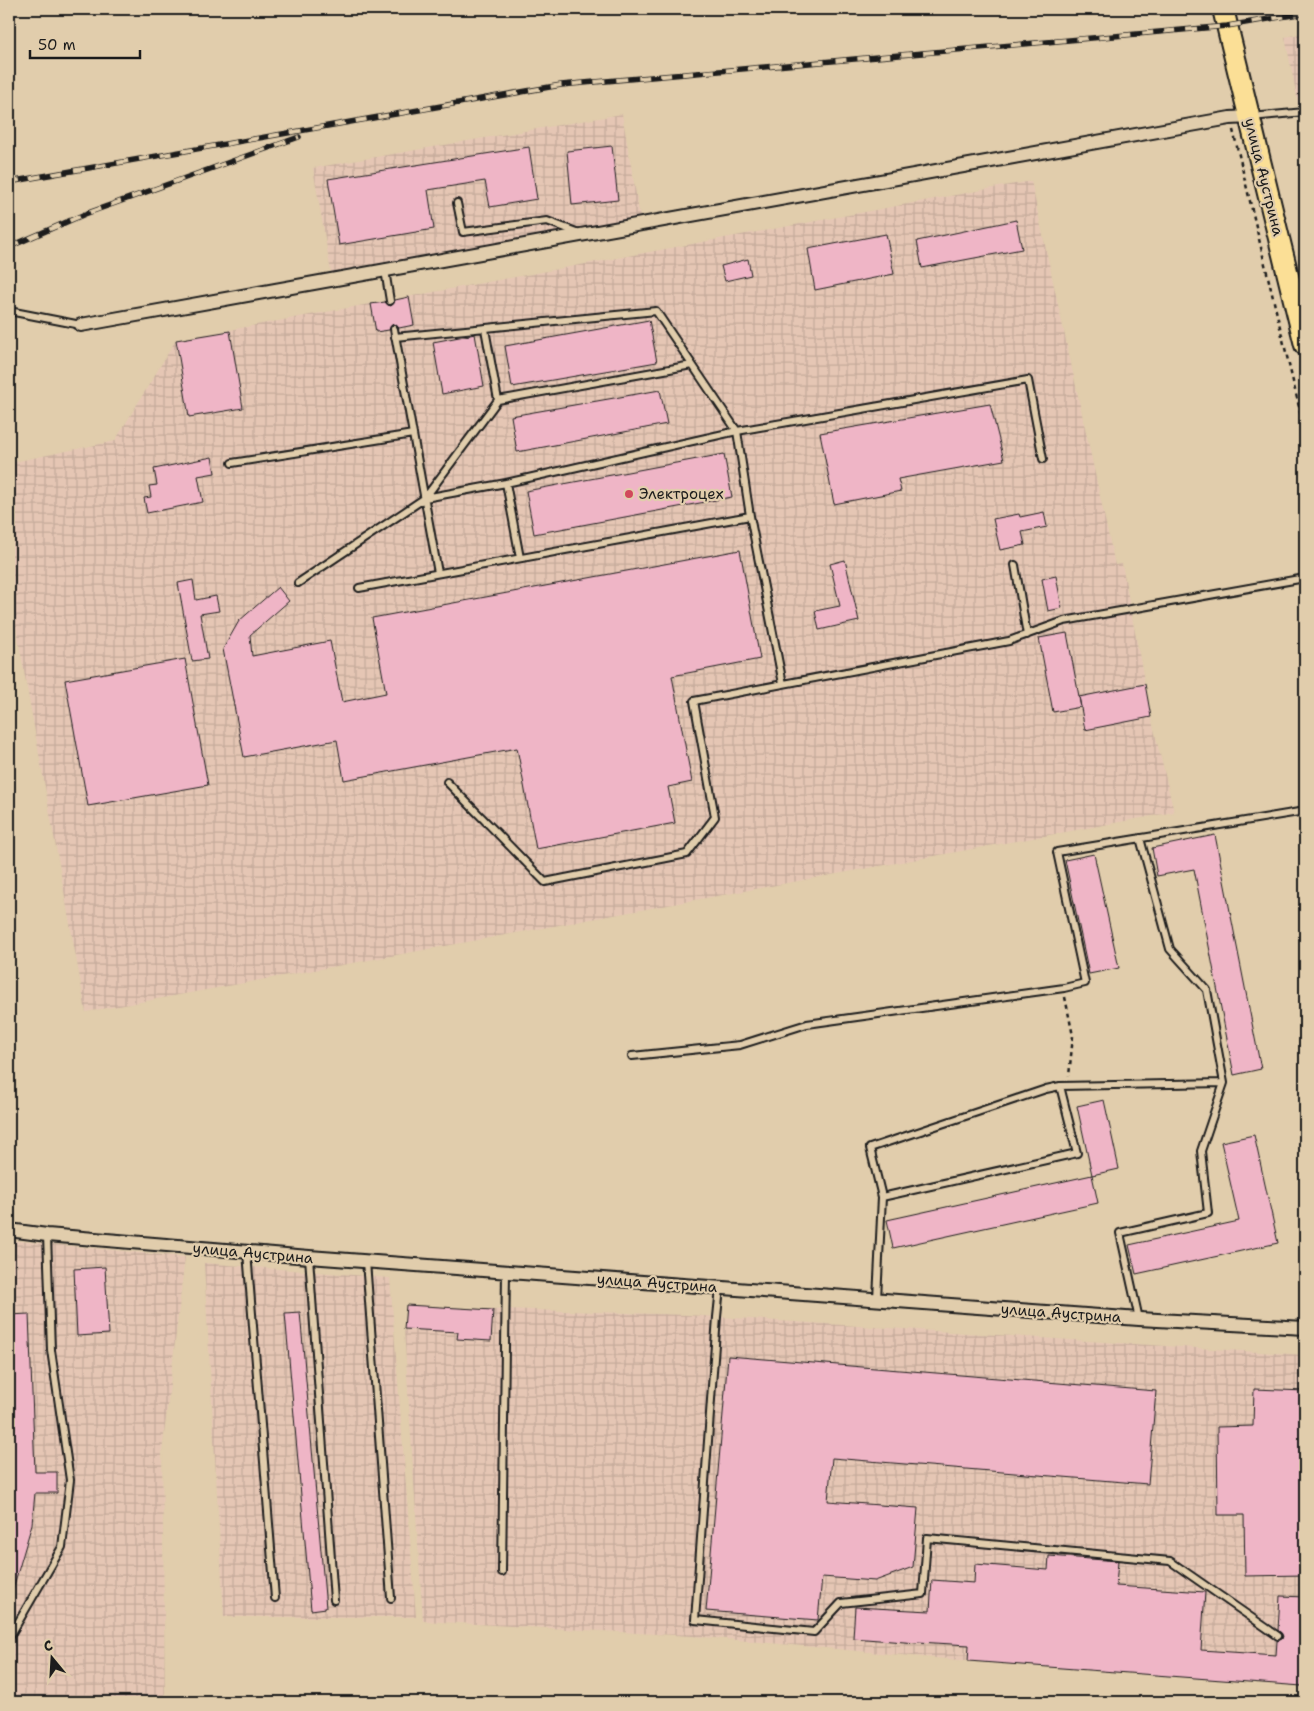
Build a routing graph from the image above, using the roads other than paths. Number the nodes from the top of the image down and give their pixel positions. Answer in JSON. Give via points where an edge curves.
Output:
{"nodes":[{"id":1,"x":1223,"y":9,"type":"edge"},
{"id":2,"x":1305,"y":112,"type":"edge"},
{"id":3,"x":1240,"y":118,"type":"junction"},
{"id":4,"x":457,"y":203,"type":"dead end"},
{"id":5,"x":583,"y":235,"type":"junction"},
{"id":6,"x":385,"y":270,"type":"junction"},
{"id":7,"x":390,"y":301,"type":"dead end"},
{"id":8,"x":9,"y":311,"type":"edge"},
{"id":9,"x":81,"y":325,"type":"joint"},
{"id":10,"x":485,"y":328,"type":"junction"},
{"id":11,"x":394,"y":329,"type":"dead end"},
{"id":12,"x":395,"y":338,"type":"junction"},
{"id":13,"x":1305,"y":345,"type":"edge"},
{"id":14,"x":692,"y":365,"type":"junction"},
{"id":15,"x":498,"y":400,"type":"junction"},
{"id":16,"x":737,"y":432,"type":"junction"},
{"id":17,"x":413,"y":434,"type":"junction"},
{"id":18,"x":1043,"y":459,"type":"dead end"},
{"id":19,"x":232,"y":463,"type":"dead end"},
{"id":20,"x":506,"y":483,"type":"junction"},
{"id":21,"x":425,"y":498,"type":"junction"},
{"id":22,"x":750,"y":516,"type":"junction"},
{"id":23,"x":520,"y":558,"type":"junction"},
{"id":24,"x":1015,"y":565,"type":"dead end"},
{"id":25,"x":438,"y":573,"type":"junction"},
{"id":26,"x":1305,"y":578,"type":"edge"},
{"id":27,"x":298,"y":583,"type":"dead end"},
{"id":28,"x":358,"y":588,"type":"dead end"},
{"id":29,"x":1027,"y":634,"type":"junction"},
{"id":30,"x":783,"y":684,"type":"junction"},
{"id":31,"x":447,"y":782,"type":"dead end"},
{"id":32,"x":1305,"y":811,"type":"edge"},
{"id":33,"x":1140,"y":838,"type":"junction"},
{"id":34,"x":632,"y":1056,"type":"dead end"},
{"id":35,"x":1224,"y":1083,"type":"junction"},
{"id":36,"x":1060,"y":1086,"type":"junction"},
{"id":37,"x":882,"y":1196,"type":"junction"},
{"id":38,"x":9,"y":1230,"type":"edge"},
{"id":39,"x":47,"y":1235,"type":"junction"},
{"id":40,"x":247,"y":1252,"type":"junction"},
{"id":41,"x":309,"y":1257,"type":"junction"},
{"id":42,"x":366,"y":1261,"type":"junction"},
{"id":43,"x":506,"y":1272,"type":"junction"},
{"id":44,"x":720,"y":1288,"type":"junction"},
{"id":45,"x":877,"y":1299,"type":"junction"},
{"id":46,"x":1139,"y":1319,"type":"junction"},
{"id":47,"x":1305,"y":1328,"type":"edge"},
{"id":48,"x":502,"y":1572,"type":"dead end"},
{"id":49,"x":274,"y":1598,"type":"dead end"},
{"id":50,"x":391,"y":1598,"type":"dead end"},
{"id":51,"x":334,"y":1600,"type":"dead end"},
{"id":52,"x":1278,"y":1636,"type":"dead end"},
{"id":53,"x":9,"y":1638,"type":"edge"}],
"edges":[{"from":1,"to":3,"type":"main road","name":"улица Аустрина"},
{"from":2,"to":3,"type":"lane"},
{"from":3,"to":5,"type":"street"},
{"from":3,"to":13,"type":"main road","name":"улица Аустрина"},
{"from":4,"to":5,"type":"lane","via":[[463,232],[547,221]]},
{"from":5,"to":6,"type":"street"},
{"from":6,"to":7,"type":"lane"},
{"from":6,"to":9,"type":"street"},
{"from":8,"to":9,"type":"lane"},
{"from":10,"to":12,"type":"lane"},
{"from":10,"to":14,"type":"lane","via":[[656,311]]},
{"from":10,"to":15,"type":"lane"},
{"from":11,"to":12,"type":"lane"},
{"from":12,"to":17,"type":"lane"},
{"from":14,"to":15,"type":"lane"},
{"from":14,"to":16,"type":"lane"},
{"from":15,"to":21,"type":"lane"},
{"from":16,"to":18,"type":"lane","via":[[1028,380]]},
{"from":16,"to":20,"type":"lane"},
{"from":16,"to":22,"type":"lane"},
{"from":17,"to":19,"type":"lane"},
{"from":17,"to":21,"type":"lane"},
{"from":20,"to":21,"type":"lane"},
{"from":20,"to":23,"type":"lane"},
{"from":21,"to":25,"type":"lane"},
{"from":21,"to":27,"type":"lane"},
{"from":22,"to":23,"type":"lane"},
{"from":22,"to":30,"type":"lane"},
{"from":23,"to":25,"type":"lane"},
{"from":24,"to":29,"type":"lane"},
{"from":25,"to":28,"type":"lane"},
{"from":26,"to":29,"type":"lane","via":[[1064,621]]},
{"from":29,"to":30,"type":"lane","via":[[1009,641]]},
{"from":30,"to":31,"type":"lane","via":[[694,701],[715,817],[687,854],[545,882]]},
{"from":32,"to":33,"type":"lane"},
{"from":33,"to":34,"type":"lane","via":[[1057,852],[1085,983],[807,1024],[740,1044]]},
{"from":33,"to":35,"type":"lane","via":[[1170,949],[1207,990]]},
{"from":35,"to":36,"type":"lane"},
{"from":35,"to":46,"type":"lane","via":[[1202,1151],[1208,1213],[1120,1233]]},
{"from":36,"to":37,"type":"lane","via":[[870,1148]]},
{"from":36,"to":37,"type":"lane","via":[[1077,1153]]},
{"from":37,"to":45,"type":"lane"},
{"from":38,"to":39,"type":"street","name":"улица Аустрина"},
{"from":39,"to":40,"type":"street","name":"улица Аустрина"},
{"from":39,"to":53,"type":"lane","via":[[51,1350],[70,1480],[62,1547]]},
{"from":40,"to":41,"type":"street","name":"улица Аустрина"},
{"from":40,"to":49,"type":"lane"},
{"from":41,"to":42,"type":"street","name":"улица Аустрина"},
{"from":41,"to":51,"type":"lane"},
{"from":42,"to":43,"type":"street","name":"улица Аустрина"},
{"from":42,"to":50,"type":"lane"},
{"from":43,"to":44,"type":"street","name":"улица Аустрина"},
{"from":43,"to":48,"type":"lane"},
{"from":44,"to":45,"type":"street","name":"улица Аустрина"},
{"from":44,"to":52,"type":"lane","via":[[695,1620],[814,1632],[841,1603],[923,1594],[927,1538],[1170,1562]]},
{"from":45,"to":46,"type":"street","name":"улица Аустрина"},
{"from":46,"to":47,"type":"street","name":"улица Аустрина"}]}
